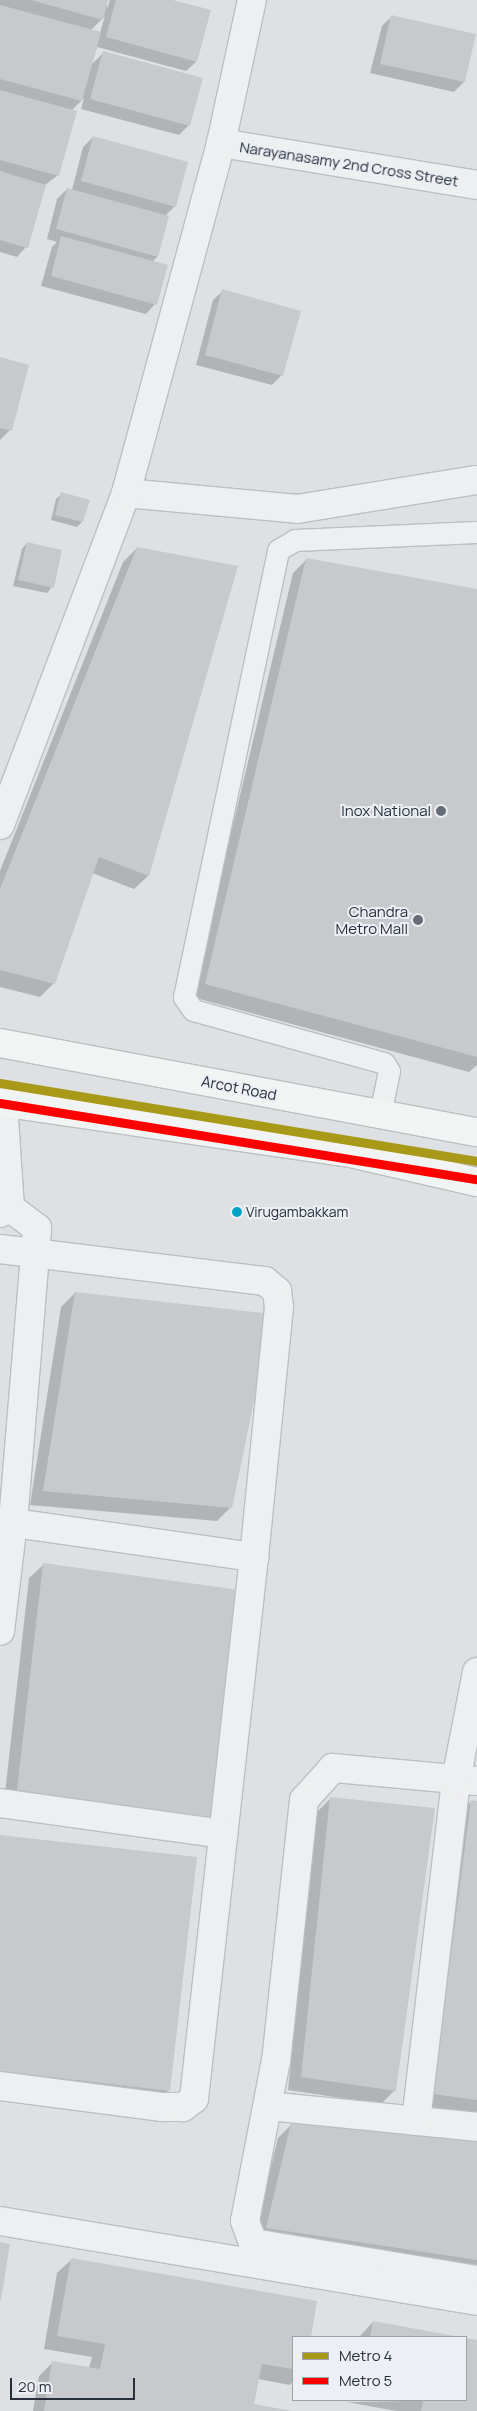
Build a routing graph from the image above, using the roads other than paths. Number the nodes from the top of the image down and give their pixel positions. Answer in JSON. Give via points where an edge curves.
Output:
{"nodes":[{"id":1,"x":252,"y":0,"type":"edge"},
{"id":2,"x":221,"y":143,"type":"junction"},
{"id":3,"x":477,"y":185,"type":"edge"},
{"id":4,"x":477,"y":480,"type":"edge"},
{"id":5,"x":126,"y":493,"type":"junction"},
{"id":6,"x":477,"y":532,"type":"edge"},
{"id":7,"x":0,"y":825,"type":"edge"},
{"id":8,"x":0,"y":1043,"type":"edge"},
{"id":9,"x":1,"y":1103,"type":"edge"},
{"id":10,"x":380,"y":1114,"type":"junction"},
{"id":11,"x":477,"y":1132,"type":"edge"},
{"id":12,"x":477,"y":1182,"type":"edge"},
{"id":13,"x":5,"y":1210,"type":"edge"},
{"id":14,"x":0,"y":1249,"type":"edge"},
{"id":15,"x":36,"y":1254,"type":"junction"},
{"id":16,"x":7,"y":1522,"type":"edge"},
{"id":17,"x":254,"y":1558,"type":"junction"},
{"id":18,"x":0,"y":1632,"type":"edge"},
{"id":19,"x":477,"y":1672,"type":"edge"},
{"id":20,"x":466,"y":1780,"type":"edge"},
{"id":21,"x":0,"y":1803,"type":"edge"},
{"id":22,"x":223,"y":1834,"type":"junction"},
{"id":23,"x":0,"y":2086,"type":"edge"},
{"id":24,"x":268,"y":2106,"type":"junction"},
{"id":25,"x":416,"y":2121,"type":"junction"},
{"id":26,"x":477,"y":2126,"type":"edge"},
{"id":27,"x":0,"y":2221,"type":"edge"},
{"id":28,"x":477,"y":2280,"type":"edge"},
{"id":29,"x":477,"y":2301,"type":"edge"}],
"edges":[{"from":1,"to":2,"type":"street"},
{"from":2,"to":3,"type":"street","name":"Narayanasamy 2nd Cross Street"},
{"from":2,"to":5,"type":"street"},
{"from":4,"to":5,"type":"street","via":[[297,509]]},
{"from":5,"to":7,"type":"street"},
{"from":6,"to":10,"type":"lane","via":[[295,540],[278,550],[184,997],[193,1010],[384,1063],[389,1071]]},
{"from":8,"to":10,"type":"main road","name":"Arcot Road"},
{"from":9,"to":12,"type":"main road","via":[[351,1153]]},
{"from":9,"to":13,"type":"street"},
{"from":10,"to":11,"type":"main road","name":"Arcot Road"},
{"from":13,"to":15,"type":"street","via":[[37,1228]]},
{"from":14,"to":15,"type":"street"},
{"from":15,"to":16,"type":"street"},
{"from":15,"to":17,"type":"street","via":[[265,1282],[277,1291]]},
{"from":16,"to":17,"type":"street"},
{"from":16,"to":18,"type":"street"},
{"from":17,"to":22,"type":"street"},
{"from":19,"to":20,"type":"street"},
{"from":20,"to":24,"type":"street","via":[[334,1768],[304,1800],[276,2060]]},
{"from":20,"to":25,"type":"street"},
{"from":21,"to":22,"type":"street"},
{"from":22,"to":23,"type":"street","via":[[194,2099],[183,2107],[162,2107]]},
{"from":24,"to":25,"type":"street"},
{"from":24,"to":28,"type":"street","via":[[245,2221],[253,2243]]},
{"from":25,"to":26,"type":"street"},
{"from":27,"to":29,"type":"street"}]}
